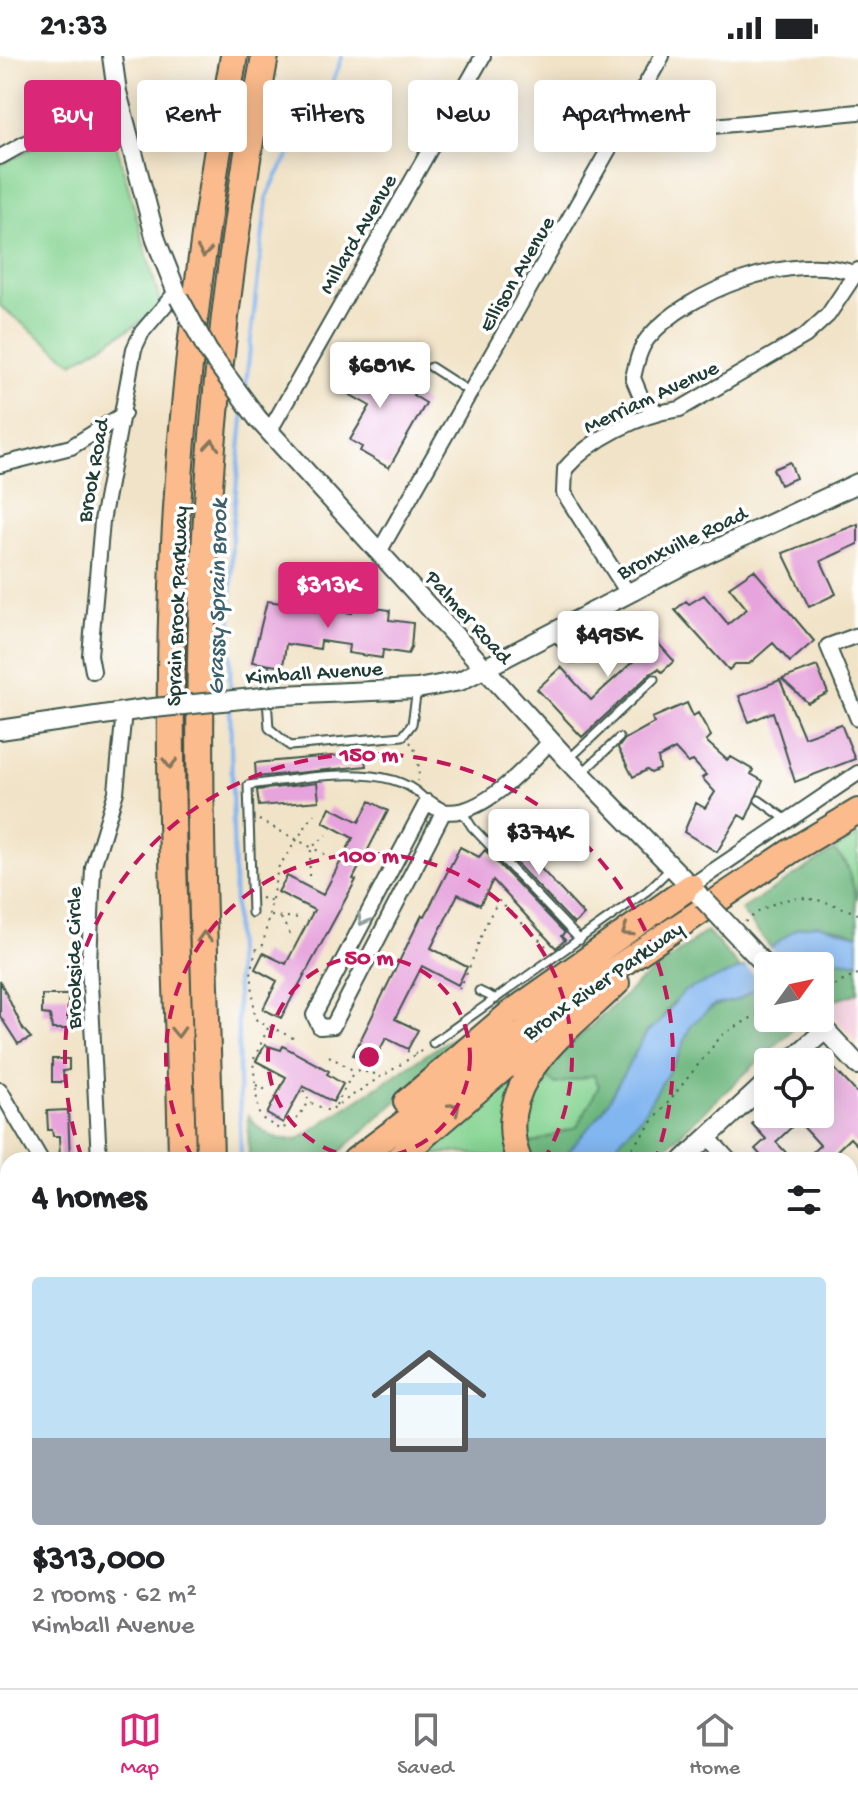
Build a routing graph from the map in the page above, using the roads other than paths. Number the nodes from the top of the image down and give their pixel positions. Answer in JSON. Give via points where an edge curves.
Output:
{"nodes":[{"id":1,"x":112,"y":56,"type":"edge"},
{"id":2,"x":234,"y":56,"type":"edge"},
{"id":3,"x":265,"y":56,"type":"edge"},
{"id":4,"x":483,"y":56,"type":"edge"},
{"id":5,"x":662,"y":56,"type":"edge"},
{"id":6,"x":115,"y":80,"type":"edge"},
{"id":7,"x":649,"y":80,"type":"edge"},
{"id":8,"x":121,"y":107,"type":"edge"},
{"id":9,"x":858,"y":112,"type":"edge"},
{"id":10,"x":716,"y":126,"type":"edge"},
{"id":11,"x":24,"y":144,"type":"edge"},
{"id":12,"x":609,"y":152,"type":"edge"},
{"id":13,"x":0,"y":157,"type":"edge"},
{"id":14,"x":856,"y":271,"type":"edge"},
{"id":15,"x":178,"y":294,"type":"junction"},
{"id":16,"x":431,"y":367,"type":"dead end"},
{"id":17,"x":471,"y":393,"type":"junction"},
{"id":18,"x":658,"y":412,"type":"junction"},
{"id":19,"x":124,"y":414,"type":"junction"},
{"id":20,"x":263,"y":425,"type":"junction"},
{"id":21,"x":0,"y":465,"type":"edge"},
{"id":22,"x":858,"y":483,"type":"edge"},
{"id":23,"x":379,"y":552,"type":"junction"},
{"id":24,"x":628,"y":593,"type":"junction"},
{"id":25,"x":597,"y":629,"type":"dead end"},
{"id":26,"x":553,"y":633,"type":"junction"},
{"id":27,"x":858,"y":635,"type":"edge"},
{"id":28,"x":485,"y":667,"type":"junction"},
{"id":29,"x":265,"y":669,"type":"dead end"},
{"id":30,"x":93,"y":671,"type":"dead end"},
{"id":31,"x":654,"y":679,"type":"dead end"},
{"id":32,"x":417,"y":689,"type":"junction"},
{"id":33,"x":124,"y":711,"type":"junction"},
{"id":34,"x":858,"y":719,"type":"edge"},
{"id":35,"x":0,"y":730,"type":"edge"},
{"id":36,"x":619,"y":738,"type":"dead end"},
{"id":37,"x":551,"y":741,"type":"junction"},
{"id":38,"x":575,"y":766,"type":"junction"},
{"id":39,"x":858,"y":773,"type":"edge"},
{"id":40,"x":759,"y":800,"type":"dead end"},
{"id":41,"x":427,"y":802,"type":"junction"},
{"id":42,"x":460,"y":808,"type":"junction"},
{"id":43,"x":444,"y":811,"type":"junction"},
{"id":44,"x":858,"y":811,"type":"edge"},
{"id":45,"x":787,"y":820,"type":"junction"},
{"id":46,"x":858,"y":825,"type":"edge"},
{"id":47,"x":672,"y":867,"type":"junction"},
{"id":48,"x":384,"y":881,"type":"junction"},
{"id":49,"x":403,"y":891,"type":"junction"},
{"id":50,"x":697,"y":892,"type":"junction"},
{"id":51,"x":252,"y":913,"type":"dead end"},
{"id":52,"x":580,"y":940,"type":"junction"},
{"id":53,"x":754,"y":953,"type":"edge"},
{"id":54,"x":617,"y":983,"type":"junction"},
{"id":55,"x":479,"y":991,"type":"dead end"},
{"id":56,"x":496,"y":999,"type":"junction"},
{"id":57,"x":813,"y":1032,"type":"edge"},
{"id":58,"x":827,"y":1032,"type":"edge"},
{"id":59,"x":433,"y":1043,"type":"dead end"},
{"id":60,"x":800,"y":1048,"type":"edge"},
{"id":61,"x":858,"y":1065,"type":"edge"},
{"id":62,"x":0,"y":1090,"type":"edge"},
{"id":63,"x":754,"y":1094,"type":"edge"},
{"id":64,"x":708,"y":1137,"type":"junction"},
{"id":65,"x":36,"y":1152,"type":"edge"},
{"id":66,"x":99,"y":1152,"type":"edge"},
{"id":67,"x":182,"y":1152,"type":"edge"},
{"id":68,"x":210,"y":1152,"type":"edge"},
{"id":69,"x":356,"y":1152,"type":"edge"},
{"id":70,"x":366,"y":1152,"type":"edge"},
{"id":71,"x":405,"y":1152,"type":"edge"},
{"id":72,"x":518,"y":1152,"type":"edge"},
{"id":73,"x":692,"y":1152,"type":"edge"},
{"id":74,"x":722,"y":1152,"type":"edge"}],
"edges":[{"from":1,"to":6,"type":"street","name":"Palmer Road"},
{"from":2,"to":67,"type":"highway","name":"Sprain Brook Parkway","one_way":true,"via":[[189,370],[173,617],[171,829]]},
{"from":68,"to":3,"type":"highway","name":"Sprain Brook Parkway","one_way":true,"via":[[200,782],[205,560],[226,314]]},
{"from":4,"to":20,"type":"street","name":"Millard Avenue"},
{"from":5,"to":7,"type":"street","name":"Ellison Avenue"},
{"from":8,"to":15,"type":"street","name":"Palmer Road","via":[[156,240]]},
{"from":9,"to":10,"type":"street"},
{"from":11,"to":13,"type":"street"},
{"from":12,"to":17,"type":"street","name":"Ellison Avenue"},
{"from":14,"to":18,"type":"street","name":"Merriam Avenue","via":[[828,315],[805,336],[680,409]]},
{"from":14,"to":18,"type":"street","via":[[834,265],[768,272],[716,292],[665,322],[646,340],[633,378],[643,402]]},
{"from":15,"to":19,"type":"street","name":"Brook Road","via":[[142,332],[134,349]]},
{"from":15,"to":20,"type":"street","name":"Palmer Road","bridge":true,"via":[[208,351]]},
{"from":16,"to":17,"type":"lane"},
{"from":17,"to":23,"type":"street","name":"Ellison Avenue"},
{"from":18,"to":24,"type":"street","name":"Merriam Avenue","via":[[594,443],[565,469],[564,493]]},
{"from":19,"to":21,"type":"street","via":[[71,447]]},
{"from":19,"to":30,"type":"street","name":"Brook Road","via":[[102,521]]},
{"from":20,"to":23,"type":"street","name":"Palmer Road"},
{"from":22,"to":24,"type":"street","name":"Bronxville Road"},
{"from":23,"to":28,"type":"street","name":"Palmer Road"},
{"from":24,"to":26,"type":"street","name":"Bronxville Road"},
{"from":25,"to":26,"type":"lane","via":[[599,652],[582,660],[572,658]]},
{"from":26,"to":28,"type":"street","name":"Bronxville Road"},
{"from":27,"to":34,"type":"street","via":[[828,646]]},
{"from":28,"to":32,"type":"street","name":"Kimball Avenue","via":[[460,681]]},
{"from":28,"to":37,"type":"street","name":"Palmer Road"},
{"from":29,"to":32,"type":"lane","via":[[269,728],[290,746],[403,736],[412,724]]},
{"from":31,"to":38,"type":"lane"},
{"from":32,"to":33,"type":"street","name":"Kimball Avenue","bridge":true,"via":[[282,695]]},
{"from":33,"to":35,"type":"street","name":"Kimball Avenue"},
{"from":33,"to":66,"type":"street","name":"Brookside Circle","via":[[116,792],[93,867],[89,963]]},
{"from":36,"to":38,"type":"lane"},
{"from":37,"to":38,"type":"street","name":"Palmer Road"},
{"from":37,"to":42,"type":"street","via":[[492,796]]},
{"from":38,"to":47,"type":"street","name":"Palmer Road"},
{"from":39,"to":45,"type":"street"},
{"from":40,"to":45,"type":"lane"},
{"from":41,"to":43,"type":"street"},
{"from":41,"to":48,"type":"street"},
{"from":41,"to":51,"type":"lane","via":[[417,789],[370,774],[248,785]]},
{"from":42,"to":43,"type":"street"},
{"from":42,"to":52,"type":"lane"},
{"from":43,"to":49,"type":"street"},
{"from":44,"to":70,"type":"highway","name":"Bronx River Parkway","via":[[561,1005]]},
{"from":45,"to":50,"type":"street"},
{"from":46,"to":54,"type":"highway","name":"Bronx River Parkway"},
{"from":47,"to":50,"type":"street","name":"Palmer Road"},
{"from":47,"to":52,"type":"lane"},
{"from":48,"to":49,"type":"street"},
{"from":48,"to":49,"type":"street","one_way":true,"via":[[314,1015],[320,1027],[333,1026]]},
{"from":50,"to":53,"type":"street","name":"Palmer Road","bridge":true},
{"from":50,"to":69,"type":"highway","one_way":true,"via":[[485,1033]]},
{"from":52,"to":56,"type":"lane"},
{"from":71,"to":54,"type":"highway","name":"Bronx River Parkway","one_way":true,"via":[[499,1071]]},
{"from":54,"to":72,"type":"highway","via":[[522,1081],[512,1115]]},
{"from":55,"to":56,"type":"lane"},
{"from":56,"to":59,"type":"lane"},
{"from":57,"to":60,"type":"street"},
{"from":58,"to":61,"type":"street"},
{"from":62,"to":65,"type":"street"},
{"from":63,"to":64,"type":"street"},
{"from":64,"to":73,"type":"street"},
{"from":64,"to":74,"type":"street"}]}
